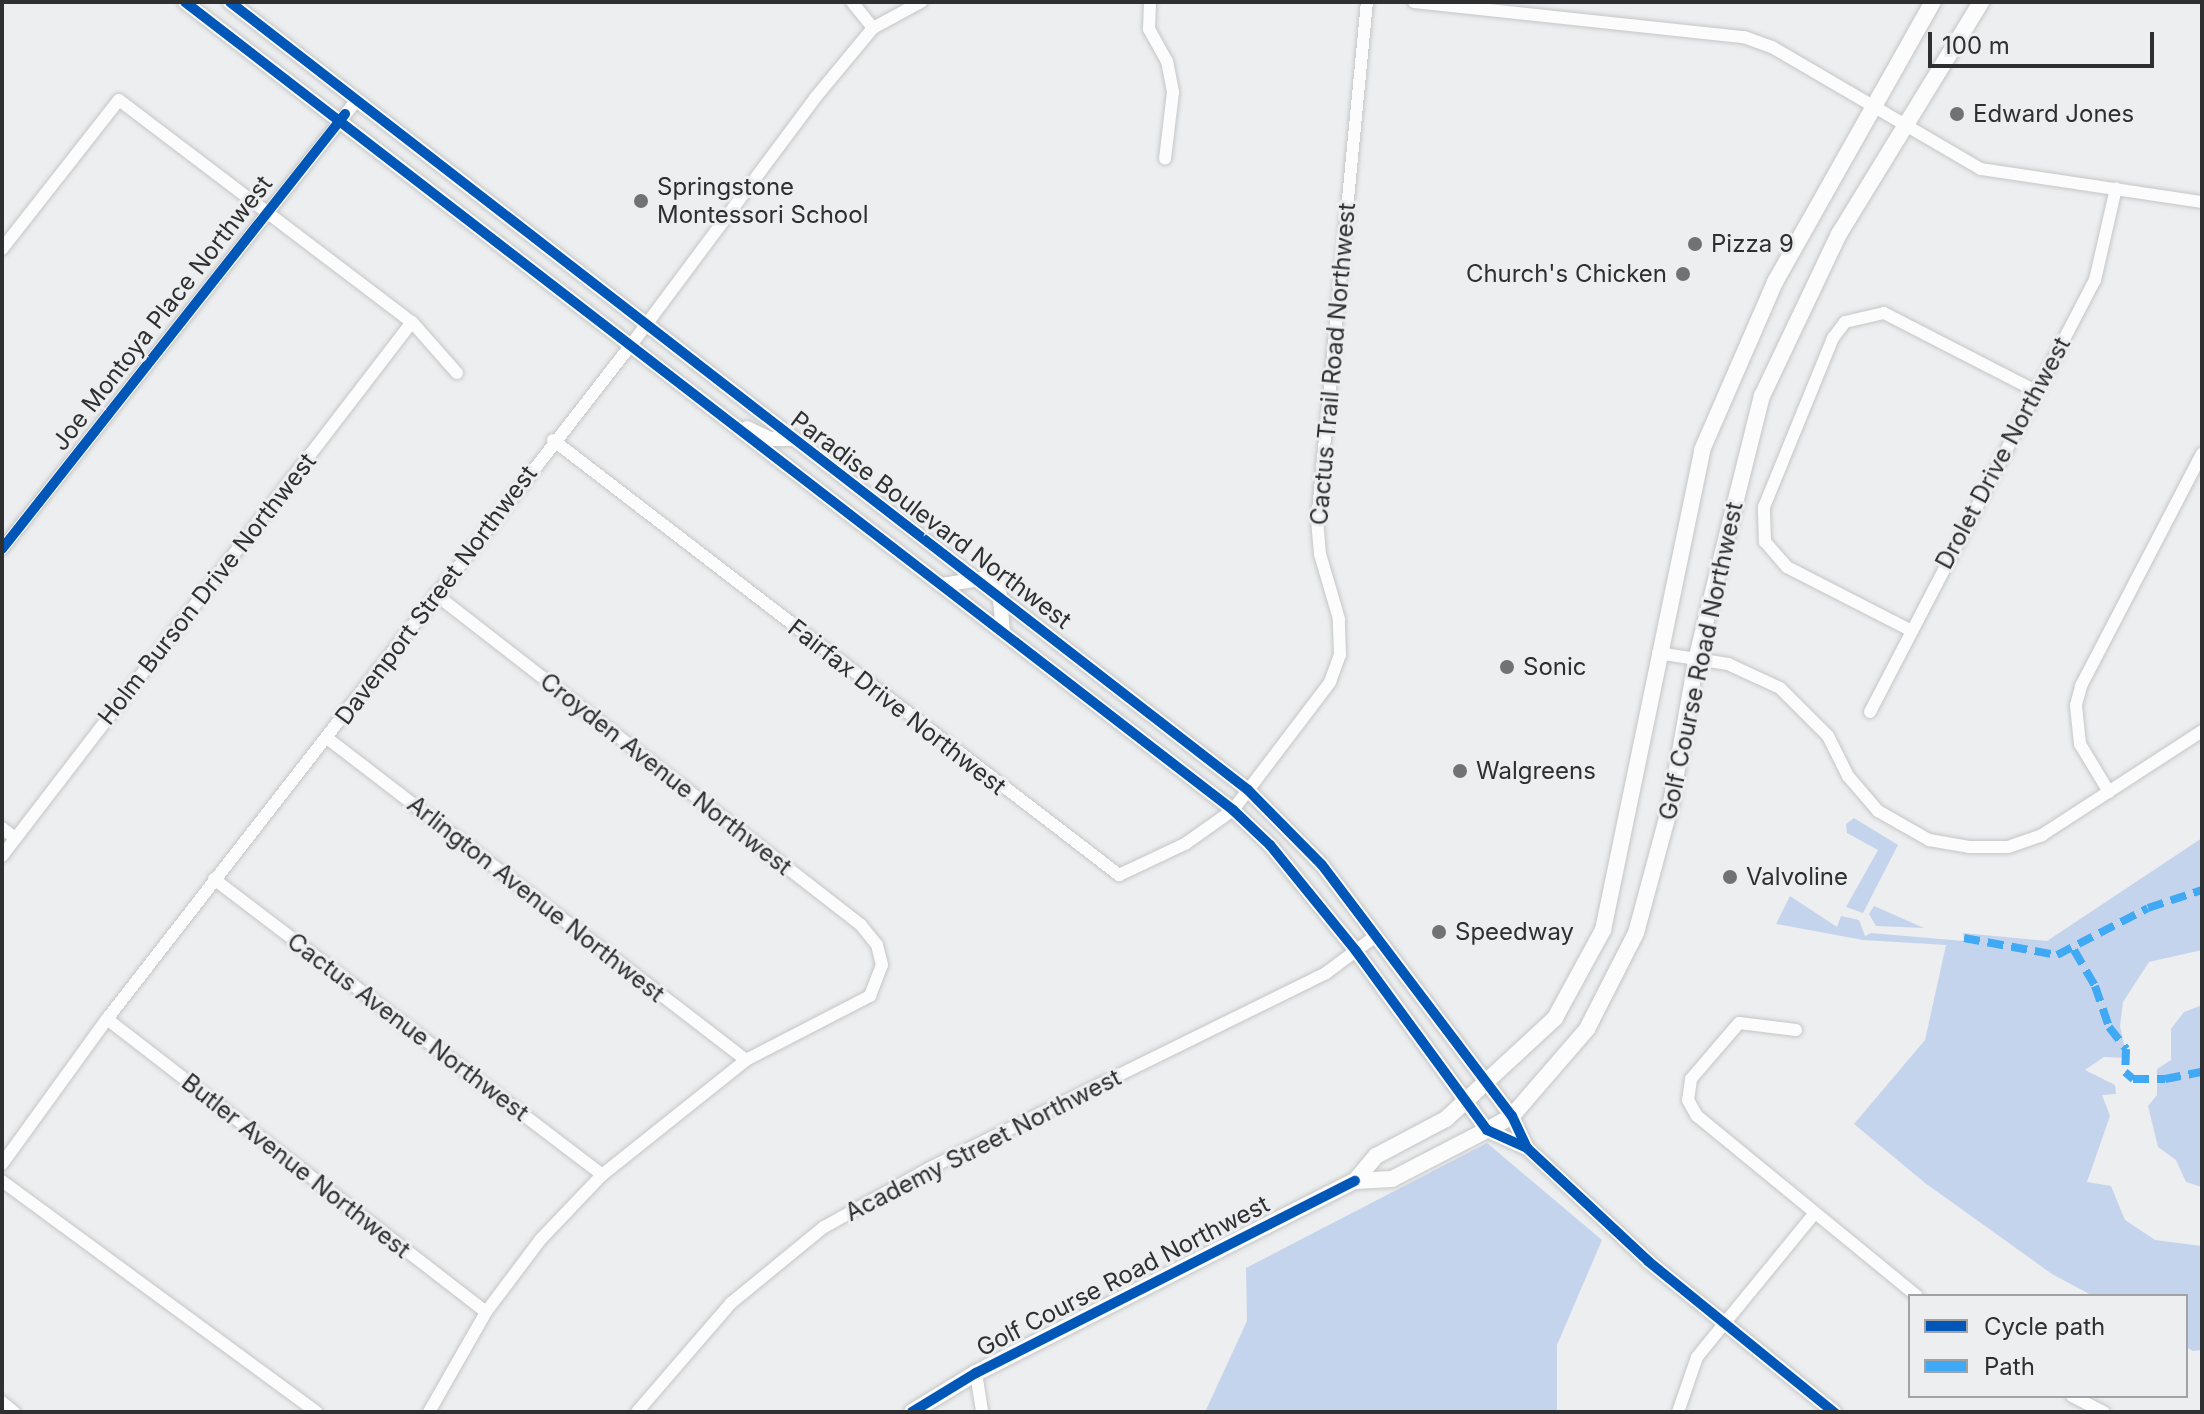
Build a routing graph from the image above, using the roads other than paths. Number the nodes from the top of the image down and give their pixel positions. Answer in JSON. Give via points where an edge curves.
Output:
{"nodes":[{"id":1,"x":185,"y":2,"type":"edge"},
{"id":2,"x":230,"y":2,"type":"edge"},
{"id":3,"x":852,"y":2,"type":"edge"},
{"id":4,"x":921,"y":2,"type":"edge"},
{"id":5,"x":1150,"y":2,"type":"edge"},
{"id":6,"x":1367,"y":2,"type":"edge"},
{"id":7,"x":1414,"y":2,"type":"edge"},
{"id":8,"x":1933,"y":2,"type":"edge"},
{"id":9,"x":1981,"y":2,"type":"edge"},
{"id":10,"x":873,"y":28,"type":"junction"},
{"id":11,"x":355,"y":102,"type":"junction"},
{"id":12,"x":1871,"y":106,"type":"junction"},
{"id":13,"x":337,"y":123,"type":"junction"},
{"id":14,"x":1907,"y":129,"type":"junction"},
{"id":15,"x":1165,"y":159,"type":"dead end"},
{"id":16,"x":2116,"y":188,"type":"junction"},
{"id":17,"x":2202,"y":202,"type":"edge"},
{"id":18,"x":267,"y":210,"type":"junction"},
{"id":19,"x":2,"y":249,"type":"edge"},
{"id":20,"x":412,"y":322,"type":"junction"},
{"id":21,"x":644,"y":326,"type":"junction"},
{"id":22,"x":631,"y":345,"type":"junction"},
{"id":23,"x":457,"y":373,"type":"dead end"},
{"id":24,"x":2034,"y":390,"type":"junction"},
{"id":25,"x":718,"y":415,"type":"junction"},
{"id":26,"x":792,"y":439,"type":"junction"},
{"id":27,"x":553,"y":440,"type":"junction"},
{"id":28,"x":2202,"y":454,"type":"edge"},
{"id":29,"x":2,"y":549,"type":"edge"},
{"id":30,"x":978,"y":582,"type":"junction"},
{"id":31,"x":942,"y":585,"type":"junction"},
{"id":32,"x":435,"y":594,"type":"junction"},
{"id":33,"x":1000,"y":599,"type":"junction"},
{"id":34,"x":1910,"y":630,"type":"junction"},
{"id":35,"x":1003,"y":632,"type":"junction"},
{"id":36,"x":1658,"y":653,"type":"junction"},
{"id":37,"x":1697,"y":656,"type":"junction"},
{"id":38,"x":1076,"y":657,"type":"junction"},
{"id":39,"x":1087,"y":697,"type":"junction"},
{"id":40,"x":1870,"y":712,"type":"dead end"},
{"id":41,"x":2202,"y":731,"type":"edge"},
{"id":42,"x":327,"y":738,"type":"junction"},
{"id":43,"x":1248,"y":790,"type":"junction"},
{"id":44,"x":2109,"y":792,"type":"junction"},
{"id":45,"x":1233,"y":810,"type":"junction"},
{"id":46,"x":2,"y":828,"type":"edge"},
{"id":47,"x":15,"y":838,"type":"junction"},
{"id":48,"x":2,"y":856,"type":"edge"},
{"id":49,"x":214,"y":879,"type":"junction"},
{"id":50,"x":1373,"y":938,"type":"junction"},
{"id":51,"x":1356,"y":951,"type":"junction"},
{"id":52,"x":107,"y":1019,"type":"junction"},
{"id":53,"x":1796,"y":1030,"type":"dead end"},
{"id":54,"x":746,"y":1060,"type":"junction"},
{"id":55,"x":1485,"y":1086,"type":"junction"},
{"id":56,"x":1464,"y":1103,"type":"junction"},
{"id":57,"x":1512,"y":1116,"type":"junction"},
{"id":58,"x":1487,"y":1130,"type":"junction"},
{"id":59,"x":1527,"y":1148,"type":"junction"},
{"id":60,"x":2,"y":1164,"type":"edge"},
{"id":61,"x":602,"y":1175,"type":"junction"},
{"id":62,"x":2,"y":1181,"type":"edge"},
{"id":63,"x":1355,"y":1181,"type":"junction"},
{"id":64,"x":1815,"y":1213,"type":"junction"},
{"id":65,"x":1915,"y":1294,"type":"edge"},
{"id":66,"x":486,"y":1312,"type":"junction"},
{"id":67,"x":1723,"y":1324,"type":"junction"},
{"id":68,"x":976,"y":1373,"type":"junction"},
{"id":69,"x":2076,"y":1398,"type":"edge"},
{"id":70,"x":2,"y":1402,"type":"edge"},
{"id":71,"x":14,"y":1412,"type":"edge"},
{"id":72,"x":316,"y":1412,"type":"edge"},
{"id":73,"x":429,"y":1412,"type":"edge"},
{"id":74,"x":637,"y":1412,"type":"edge"},
{"id":75,"x":912,"y":1412,"type":"edge"},
{"id":76,"x":982,"y":1412,"type":"edge"},
{"id":77,"x":1678,"y":1412,"type":"edge"},
{"id":78,"x":1834,"y":1412,"type":"edge"},
{"id":79,"x":2104,"y":1412,"type":"edge"}],
"edges":[{"from":1,"to":13,"type":"street","name":"Paradise Boulevard Northwest"},
{"from":2,"to":11,"type":"street","name":"Paradise Boulevard Northwest"},
{"from":3,"to":10,"type":"street"},
{"from":4,"to":10,"type":"street"},
{"from":5,"to":15,"type":"street","via":[[1149,29],[1167,61],[1173,92]]},
{"from":6,"to":43,"type":"street","name":"Cactus Trail Road Northwest","via":[[1317,521],[1320,554],[1339,619],[1340,655],[1330,682]]},
{"from":7,"to":12,"type":"street","via":[[1744,37],[1772,47]]},
{"from":8,"to":12,"type":"main road","name":"Golf Course Road Northwest"},
{"from":9,"to":14,"type":"main road","name":"Golf Course Road Northwest"},
{"from":10,"to":21,"type":"street","name":"Davenport Street Northwest"},
{"from":11,"to":13,"type":"street","name":"Joe Montoya Place Northwest"},
{"from":11,"to":21,"type":"street","name":"Paradise Boulevard Northwest"},
{"from":12,"to":14,"type":"street"},
{"from":12,"to":36,"type":"main road","name":"Golf Course Road Northwest","via":[[1775,282],[1702,450]]},
{"from":13,"to":18,"type":"street","name":"Joe Montoya Place Northwest"},
{"from":13,"to":22,"type":"street","name":"Paradise Boulevard Northwest"},
{"from":14,"to":16,"type":"street","via":[[1981,169]]},
{"from":14,"to":37,"type":"main road","name":"Golf Course Road Northwest","via":[[1839,234],[1762,396]]},
{"from":16,"to":17,"type":"street"},
{"from":16,"to":24,"type":"street","name":"Drolet Drive Northwest","via":[[2095,280]]},
{"from":18,"to":19,"type":"street","via":[[119,100]]},
{"from":18,"to":20,"type":"street"},
{"from":18,"to":29,"type":"street","name":"Joe Montoya Place Northwest"},
{"from":20,"to":23,"type":"street"},
{"from":20,"to":47,"type":"street","name":"Holm Burson Drive Northwest"},
{"from":21,"to":22,"type":"street","name":"Davenport Street Northwest"},
{"from":21,"to":26,"type":"street","name":"Paradise Boulevard Northwest"},
{"from":22,"to":25,"type":"street","name":"Paradise Boulevard Northwest"},
{"from":22,"to":27,"type":"street","name":"Davenport Street Northwest"},
{"from":24,"to":34,"type":"street","name":"Drolet Drive Northwest"},
{"from":24,"to":34,"type":"street","via":[[1903,319],[1864,313],[1845,322],[1833,338],[1764,507],[1765,542],[1787,567]]},
{"from":25,"to":26,"type":"street","via":[[771,439]]},
{"from":25,"to":31,"type":"street","name":"Paradise Boulevard Northwest"},
{"from":26,"to":30,"type":"street","name":"Paradise Boulevard Northwest"},
{"from":27,"to":32,"type":"street","name":"Davenport Street Northwest"},
{"from":27,"to":45,"type":"street","name":"Fairfax Drive Northwest","via":[[1119,875],[1185,844]]},
{"from":28,"to":44,"type":"street","via":[[2081,686],[2076,705],[2080,744]]},
{"from":30,"to":31,"type":"street"},
{"from":30,"to":33,"type":"street","name":"Paradise Boulevard Northwest","via":[[998,576]]},
{"from":31,"to":35,"type":"street","name":"Paradise Boulevard Northwest"},
{"from":32,"to":42,"type":"street","name":"Davenport Street Northwest"},
{"from":32,"to":54,"type":"street","name":"Croyden Avenue Northwest","via":[[861,925],[877,945],[882,965],[870,996]]},
{"from":33,"to":35,"type":"street"},
{"from":33,"to":38,"type":"street","name":"Paradise Boulevard Northwest"},
{"from":34,"to":40,"type":"street","name":"Drolet Drive Northwest"},
{"from":35,"to":39,"type":"street","name":"Paradise Boulevard Northwest"},
{"from":36,"to":37,"type":"street"},
{"from":36,"to":55,"type":"main road","name":"Golf Course Road Northwest","via":[[1603,930],[1555,1018]]},
{"from":37,"to":44,"type":"street","via":[[1753,673],[1780,688],[1828,736],[1848,776],[1878,811],[1929,840],[2008,847],[2042,835]]},
{"from":37,"to":57,"type":"main road","name":"Golf Course Road Northwest","via":[[1671,803],[1636,933],[1587,1029]]},
{"from":38,"to":39,"type":"street"},
{"from":38,"to":43,"type":"street","name":"Paradise Boulevard Northwest"},
{"from":39,"to":45,"type":"street","name":"Paradise Boulevard Northwest"},
{"from":41,"to":44,"type":"street"},
{"from":42,"to":49,"type":"street","name":"Davenport Street Northwest"},
{"from":42,"to":54,"type":"street","name":"Arlington Avenue Northwest"},
{"from":43,"to":45,"type":"street","name":"Fairfax Drive Northwest"},
{"from":43,"to":50,"type":"street","name":"Paradise Boulevard Northwest","via":[[1322,865]]},
{"from":45,"to":51,"type":"street","name":"Paradise Boulevard Northwest","via":[[1270,845]]},
{"from":46,"to":47,"type":"street"},
{"from":47,"to":48,"type":"street","name":"Holm Burson Drive Northwest"},
{"from":49,"to":52,"type":"street","name":"Davenport Street Northwest"},
{"from":49,"to":61,"type":"street","name":"Cactus Avenue Northwest"},
{"from":50,"to":51,"type":"street","name":"Academy Street Northwest"},
{"from":50,"to":55,"type":"street","name":"Paradise Boulevard Northwest"},
{"from":51,"to":56,"type":"street","name":"Paradise Boulevard Northwest"},
{"from":51,"to":74,"type":"street","name":"Academy Street Northwest","via":[[1326,973],[930,1168],[824,1227],[731,1303]]},
{"from":52,"to":60,"type":"street","name":"Davenport Street Northwest"},
{"from":52,"to":66,"type":"street","name":"Butler Avenue Northwest"},
{"from":53,"to":64,"type":"street","via":[[1739,1023],[1691,1079],[1688,1100],[1697,1116]]},
{"from":54,"to":61,"type":"street"},
{"from":55,"to":56,"type":"main road","name":"Golf Course Road Northwest"},
{"from":55,"to":57,"type":"street","name":"Paradise Boulevard Northwest"},
{"from":56,"to":58,"type":"street","name":"Paradise Boulevard Northwest"},
{"from":56,"to":63,"type":"main road","name":"Golf Course Road Northwest","via":[[1446,1119],[1376,1156]]},
{"from":57,"to":58,"type":"main road","name":"Golf Course Road Northwest"},
{"from":57,"to":59,"type":"street","name":"Paradise Boulevard Northwest"},
{"from":58,"to":59,"type":"street","name":"Paradise Boulevard Northwest"},
{"from":58,"to":63,"type":"main road","name":"Golf Course Road Northwest","via":[[1392,1179]]},
{"from":59,"to":67,"type":"street","name":"Paradise Boulevard Northwest"},
{"from":61,"to":66,"type":"street","via":[[540,1240]]},
{"from":62,"to":72,"type":"street"},
{"from":63,"to":68,"type":"main road","name":"Golf Course Road Northwest"},
{"from":64,"to":65,"type":"street"},
{"from":64,"to":67,"type":"street"},
{"from":66,"to":73,"type":"street"},
{"from":67,"to":77,"type":"street","via":[[1697,1357]]},
{"from":67,"to":78,"type":"street","name":"Paradise Boulevard Northwest"},
{"from":68,"to":75,"type":"main road","name":"Golf Course Road Northwest"},
{"from":68,"to":76,"type":"street"},
{"from":69,"to":79,"type":"street"},
{"from":70,"to":71,"type":"street"}]}
